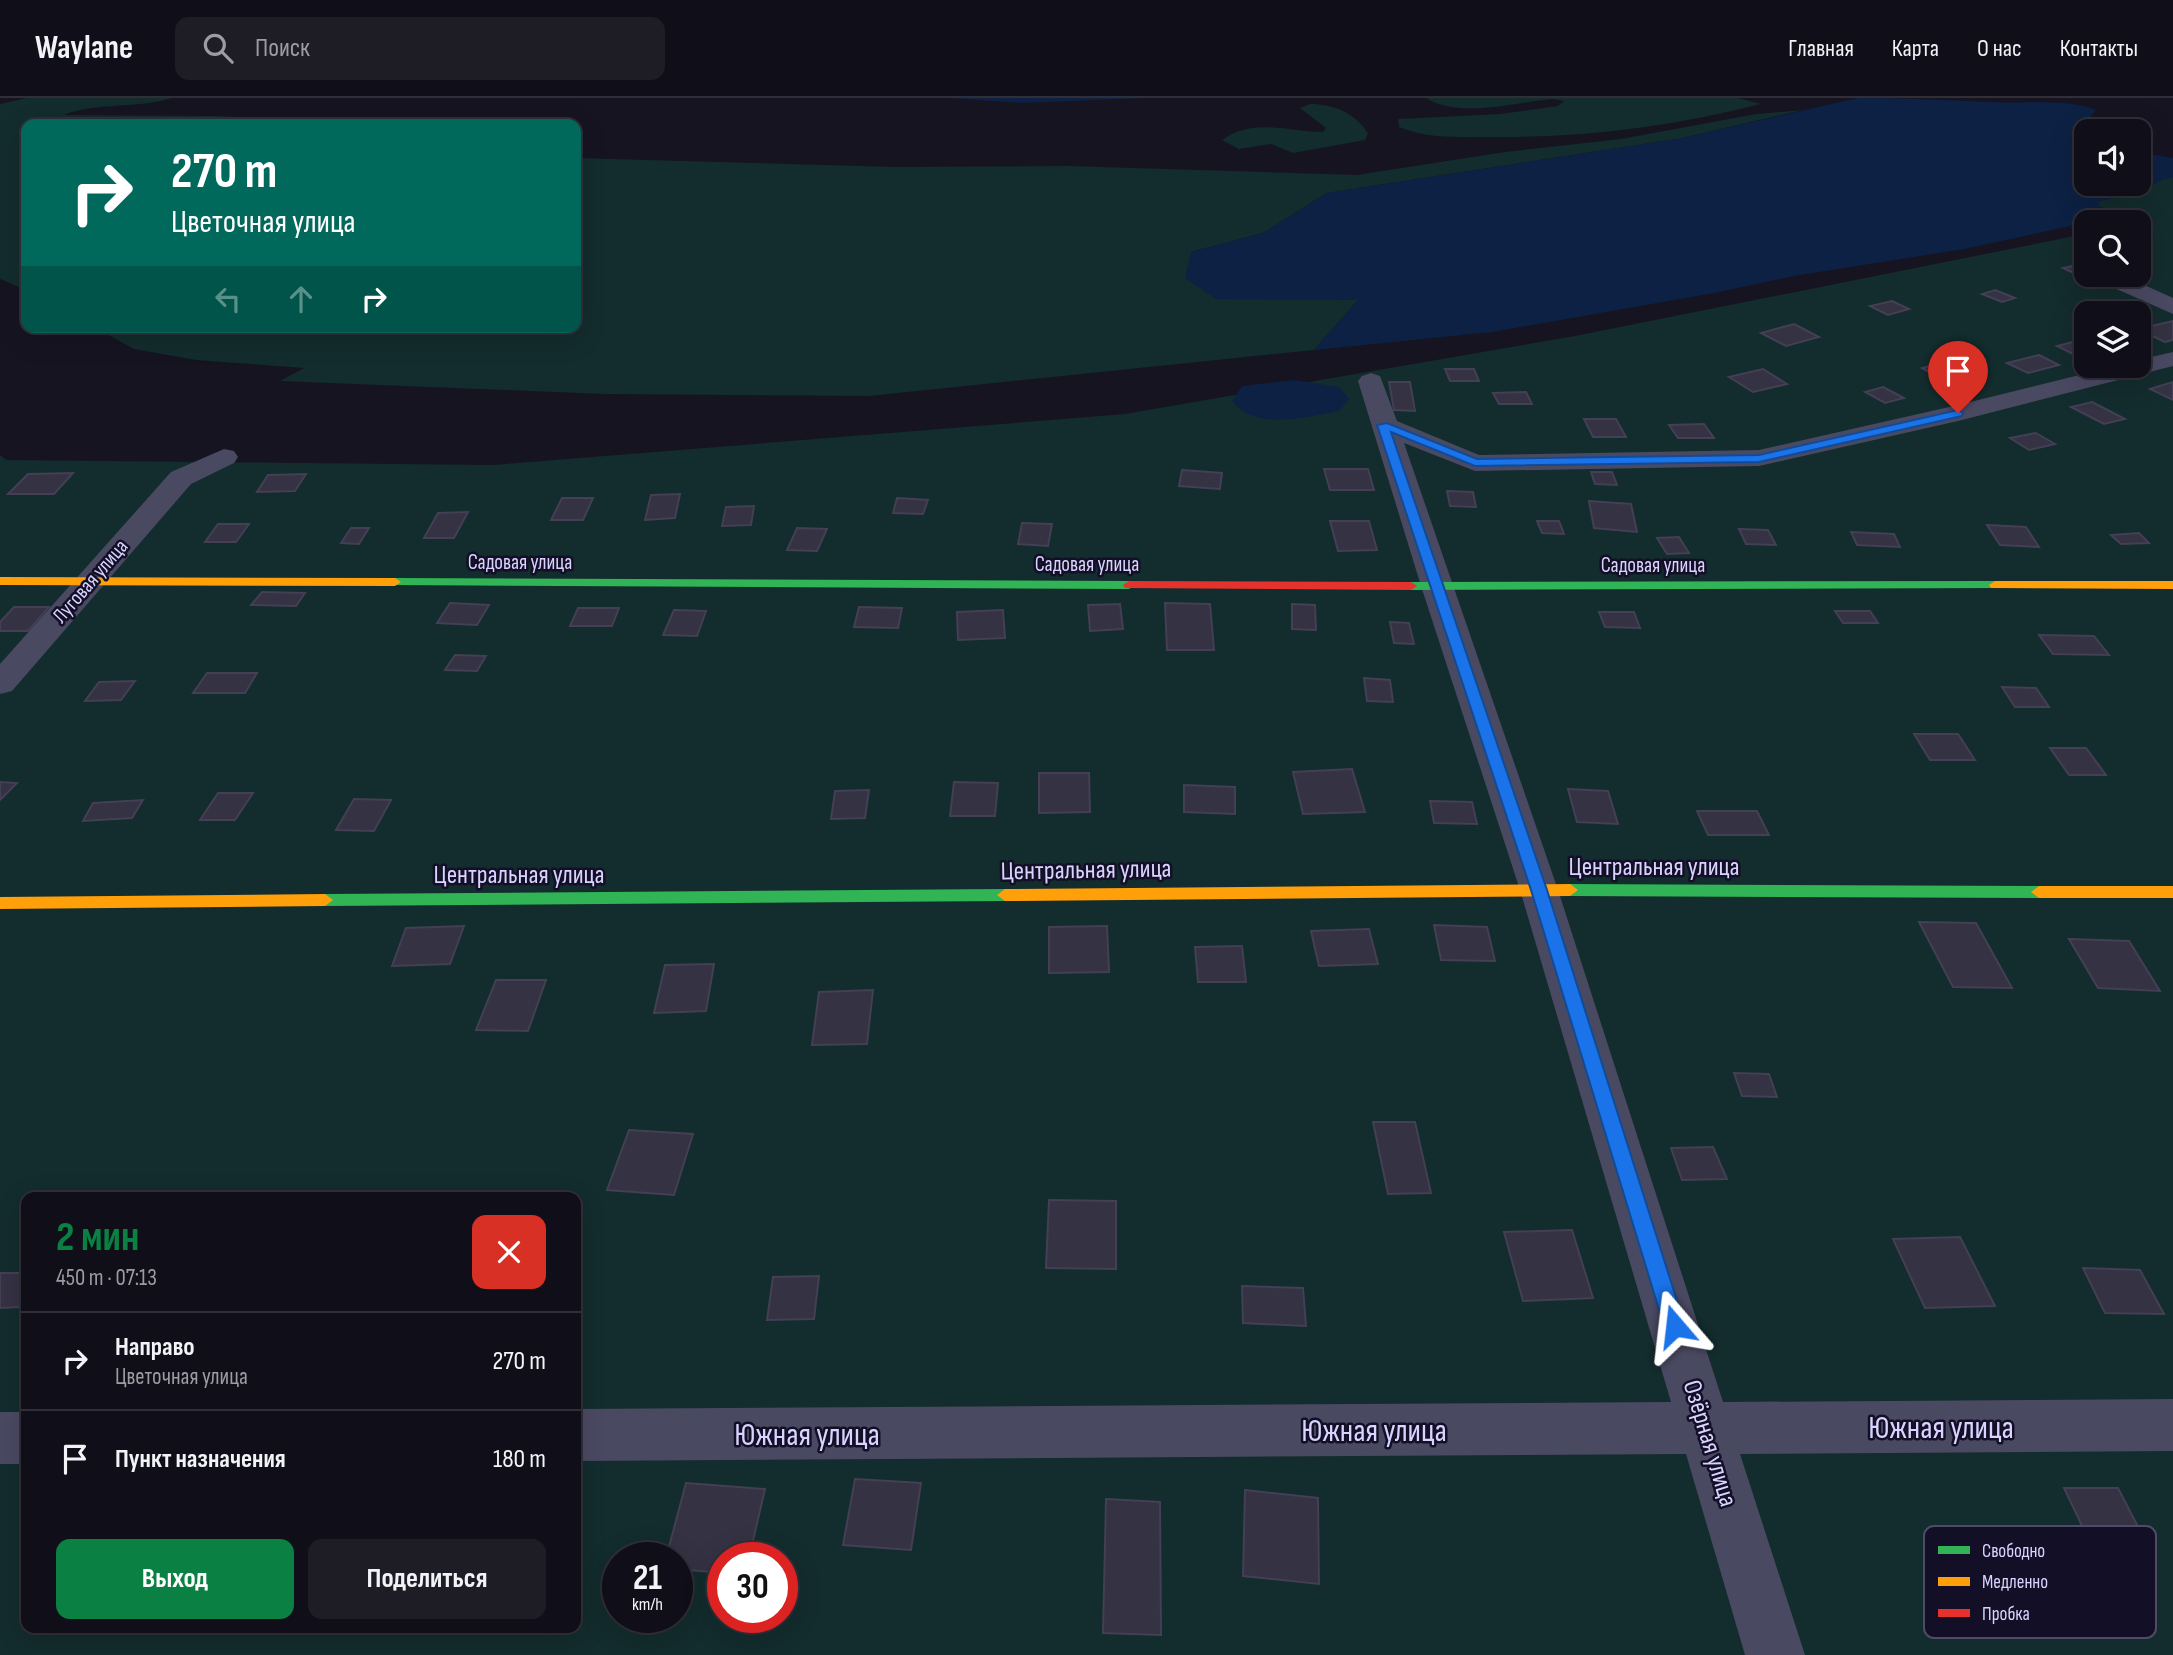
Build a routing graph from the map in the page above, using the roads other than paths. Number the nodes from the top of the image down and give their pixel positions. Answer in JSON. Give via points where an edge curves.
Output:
{"nodes":[{"id":1,"x":2130,"y":287,"type":"edge"},
{"id":2,"x":2173,"y":307,"type":"edge"},
{"id":3,"x":2173,"y":359,"type":"edge"},
{"id":4,"x":1371,"y":381,"type":"dead end"},
{"id":5,"x":1384,"y":429,"type":"junction"},
{"id":6,"x":223,"y":457,"type":"dead end"},
{"id":7,"x":0,"y":581,"type":"edge"},
{"id":8,"x":89,"y":581,"type":"junction"},
{"id":9,"x":2173,"y":585,"type":"edge"},
{"id":10,"x":1436,"y":586,"type":"junction"},
{"id":11,"x":0,"y":684,"type":"edge"},
{"id":12,"x":1539,"y":890,"type":"junction"},
{"id":13,"x":2173,"y":892,"type":"edge"},
{"id":14,"x":0,"y":903,"type":"edge"},
{"id":15,"x":2173,"y":1425,"type":"edge"},
{"id":16,"x":1707,"y":1429,"type":"junction"},
{"id":17,"x":581,"y":1435,"type":"edge"},
{"id":18,"x":0,"y":1438,"type":"edge"},
{"id":19,"x":21,"y":1438,"type":"edge"},
{"id":20,"x":1775,"y":1655,"type":"edge"}],
"edges":[{"from":1,"to":2,"type":"street"},
{"from":3,"to":5,"type":"street","via":[[1759,458],[1475,463]]},
{"from":4,"to":5,"type":"street","name":"Озёрная улица"},
{"from":5,"to":10,"type":"street","name":"Озёрная улица"},
{"from":6,"to":8,"type":"street","name":"Луговая улица","via":[[181,478]]},
{"from":7,"to":8,"type":"street","name":"Садовая улица"},
{"from":8,"to":10,"type":"street","name":"Садовая улица"},
{"from":8,"to":11,"type":"street","name":"Луговая улица"},
{"from":9,"to":10,"type":"street","name":"Садовая улица"},
{"from":10,"to":12,"type":"street","name":"Озёрная улица"},
{"from":12,"to":13,"type":"street","name":"Центральная улица"},
{"from":12,"to":14,"type":"street","name":"Центральная улица"},
{"from":12,"to":16,"type":"street","name":"Озёрная улица"},
{"from":15,"to":16,"type":"street","name":"Южная улица"},
{"from":16,"to":17,"type":"street","name":"Южная улица"},
{"from":16,"to":20,"type":"street","name":"Озёрная улица"},
{"from":18,"to":19,"type":"street"}]}
